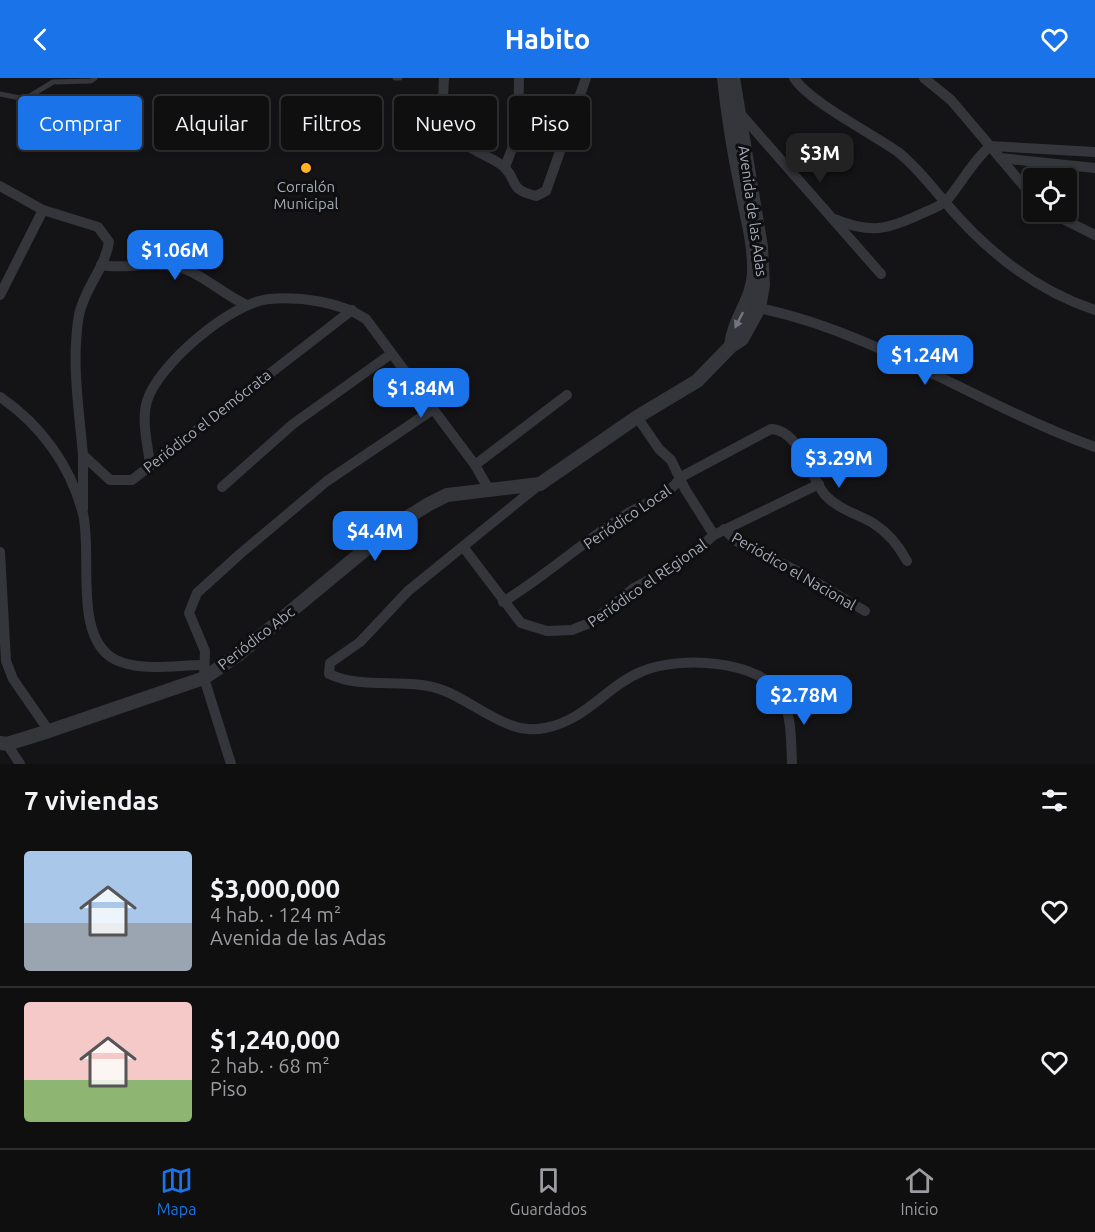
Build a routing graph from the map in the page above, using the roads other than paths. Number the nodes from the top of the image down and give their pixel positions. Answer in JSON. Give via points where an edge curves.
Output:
{"nodes":[{"id":1,"x":95,"y":78,"type":"edge"},
{"id":2,"x":395,"y":78,"type":"edge"},
{"id":3,"x":400,"y":78,"type":"edge"},
{"id":4,"x":444,"y":78,"type":"edge"},
{"id":5,"x":519,"y":78,"type":"edge"},
{"id":6,"x":586,"y":78,"type":"edge"},
{"id":7,"x":724,"y":78,"type":"edge"},
{"id":8,"x":733,"y":78,"type":"edge"},
{"id":9,"x":794,"y":78,"type":"edge"},
{"id":10,"x":924,"y":78,"type":"edge"},
{"id":11,"x":0,"y":94,"type":"edge"},
{"id":12,"x":738,"y":111,"type":"junction"},
{"id":13,"x":990,"y":146,"type":"junction"},
{"id":14,"x":1095,"y":153,"type":"edge"},
{"id":15,"x":1000,"y":158,"type":"junction"},
{"id":16,"x":505,"y":167,"type":"junction"},
{"id":17,"x":1095,"y":168,"type":"edge"},
{"id":18,"x":1023,"y":185,"type":"edge"},
{"id":19,"x":0,"y":186,"type":"edge"},
{"id":20,"x":945,"y":203,"type":"junction"},
{"id":21,"x":43,"y":210,"type":"junction"},
{"id":22,"x":834,"y":219,"type":"junction"},
{"id":23,"x":1069,"y":222,"type":"edge"},
{"id":24,"x":1095,"y":235,"type":"edge"},
{"id":25,"x":101,"y":265,"type":"junction"},
{"id":26,"x":881,"y":274,"type":"dead end"},
{"id":27,"x":0,"y":295,"type":"edge"},
{"id":28,"x":247,"y":304,"type":"junction"},
{"id":29,"x":759,"y":308,"type":"junction"},
{"id":30,"x":352,"y":310,"type":"junction"},
{"id":31,"x":1095,"y":310,"type":"edge"},
{"id":32,"x":731,"y":346,"type":"junction"},
{"id":33,"x":391,"y":354,"type":"junction"},
{"id":34,"x":567,"y":395,"type":"dead end"},
{"id":35,"x":0,"y":397,"type":"edge"},
{"id":36,"x":432,"y":410,"type":"junction"},
{"id":37,"x":637,"y":417,"type":"junction"},
{"id":38,"x":1095,"y":447,"type":"edge"},
{"id":39,"x":83,"y":455,"type":"junction"},
{"id":40,"x":150,"y":465,"type":"junction"},
{"id":41,"x":475,"y":465,"type":"junction"},
{"id":42,"x":681,"y":477,"type":"junction"},
{"id":43,"x":540,"y":484,"type":"junction"},
{"id":44,"x":819,"y":484,"type":"junction"},
{"id":45,"x":222,"y":487,"type":"dead end"},
{"id":46,"x":488,"y":488,"type":"junction"},
{"id":47,"x":83,"y":515,"type":"junction"},
{"id":48,"x":719,"y":532,"type":"junction"},
{"id":49,"x":464,"y":548,"type":"junction"},
{"id":50,"x":0,"y":552,"type":"edge"},
{"id":51,"x":908,"y":561,"type":"dead end"},
{"id":52,"x":503,"y":602,"type":"junction"},
{"id":53,"x":865,"y":611,"type":"dead end"},
{"id":54,"x":204,"y":672,"type":"junction"},
{"id":55,"x":49,"y":731,"type":"junction"},
{"id":56,"x":4,"y":744,"type":"edge"},
{"id":57,"x":20,"y":764,"type":"edge"},
{"id":58,"x":231,"y":764,"type":"edge"},
{"id":59,"x":792,"y":764,"type":"edge"}],
"edges":[{"from":1,"to":11,"type":"lane","via":[[52,82],[26,99]]},
{"from":2,"to":3,"type":"lane"},
{"from":4,"to":16,"type":"street","via":[[445,127],[458,141]]},
{"from":5,"to":16,"type":"street","via":[[518,133]]},
{"from":6,"to":16,"type":"street","via":[[546,191],[536,196],[523,193],[513,185]]},
{"from":7,"to":32,"type":"street","name":"Avenida de las Adas","one_way":true,"via":[[754,273],[748,303],[732,334]]},
{"from":8,"to":12,"type":"street","name":"Avenida de las Adas"},
{"from":9,"to":20,"type":"street","via":[[808,92],[898,153],[926,177]]},
{"from":10,"to":13,"type":"street","via":[[951,100]]},
{"from":12,"to":22,"type":"street"},
{"from":12,"to":29,"type":"street","name":"Avenida de las Adas","via":[[764,267]]},
{"from":13,"to":14,"type":"street"},
{"from":13,"to":15,"type":"street"},
{"from":13,"to":20,"type":"street"},
{"from":15,"to":17,"type":"street"},
{"from":15,"to":18,"type":"street"},
{"from":19,"to":21,"type":"street"},
{"from":20,"to":22,"type":"street","via":[[883,229],[867,230]]},
{"from":20,"to":31,"type":"street","via":[[1016,271],[1068,301]]},
{"from":21,"to":25,"type":"street","via":[[89,222],[105,234],[109,242]]},
{"from":21,"to":27,"type":"street"},
{"from":22,"to":26,"type":"street"},
{"from":23,"to":24,"type":"street"},
{"from":25,"to":28,"type":"street","via":[[176,266]]},
{"from":25,"to":39,"type":"street","via":[[79,315],[77,383]]},
{"from":28,"to":30,"type":"street","via":[[292,299]]},
{"from":28,"to":40,"type":"street","via":[[178,355],[155,382],[145,415]]},
{"from":29,"to":32,"type":"street","name":"Avenida de las Adas","via":[[742,339]]},
{"from":29,"to":38,"type":"street","via":[[828,326],[1016,416]]},
{"from":30,"to":33,"type":"street","via":[[366,319]]},
{"from":30,"to":40,"type":"street","name":"Periódico el Demócrata"},
{"from":32,"to":37,"type":"street","via":[[698,381]]},
{"from":33,"to":36,"type":"street"},
{"from":33,"to":45,"type":"street","via":[[293,424]]},
{"from":34,"to":41,"type":"street"},
{"from":35,"to":47,"type":"street","via":[[30,420],[53,445]]},
{"from":36,"to":41,"type":"street"},
{"from":36,"to":54,"type":"street","via":[[327,482],[197,593],[189,613],[205,651]]},
{"from":37,"to":42,"type":"street","name":"Periódico el Nacional"},
{"from":37,"to":43,"type":"street"},
{"from":39,"to":40,"type":"street","name":"Periódico el Demócrata","via":[[110,480],[132,480]]},
{"from":39,"to":47,"type":"street"},
{"from":41,"to":46,"type":"street"},
{"from":42,"to":44,"type":"street","name":"Periódico Local","via":[[763,432],[777,429],[807,460]]},
{"from":42,"to":48,"type":"street","name":"Periódico el Nacional","via":[[685,489]]},
{"from":42,"to":52,"type":"street","name":"Periódico Local","via":[[661,497],[629,513]]},
{"from":43,"to":46,"type":"street","name":"Periódico Abc"},
{"from":43,"to":49,"type":"street"},
{"from":44,"to":48,"type":"street","name":"Periódico el REgional"},
{"from":44,"to":51,"type":"street","name":"Periódico Local","via":[[831,500],[891,538]]},
{"from":46,"to":54,"type":"street","name":"Periódico Abc","via":[[447,495],[395,525],[238,655]]},
{"from":47,"to":54,"type":"street","via":[[87,605],[97,642],[105,654],[137,666]]},
{"from":48,"to":52,"type":"street","name":"Periódico el REgional","via":[[684,561],[634,588],[583,627],[560,631],[533,628],[521,623]]},
{"from":48,"to":53,"type":"street","name":"Periódico el Nacional"},
{"from":49,"to":52,"type":"street","name":"Periódico el REgional"},
{"from":49,"to":59,"type":"street","via":[[408,591],[360,642],[330,663],[329,674],[349,682],[444,690],[514,727],[530,730],[582,714],[643,670],[696,663],[727,665],[766,680],[782,697],[789,720]]},
{"from":50,"to":55,"type":"street","via":[[6,662],[13,679]]},
{"from":54,"to":55,"type":"street","name":"Periódico Abc"},
{"from":54,"to":58,"type":"street"},
{"from":55,"to":56,"type":"street","name":"Periódico Abc"},
{"from":56,"to":57,"type":"street"}]}
